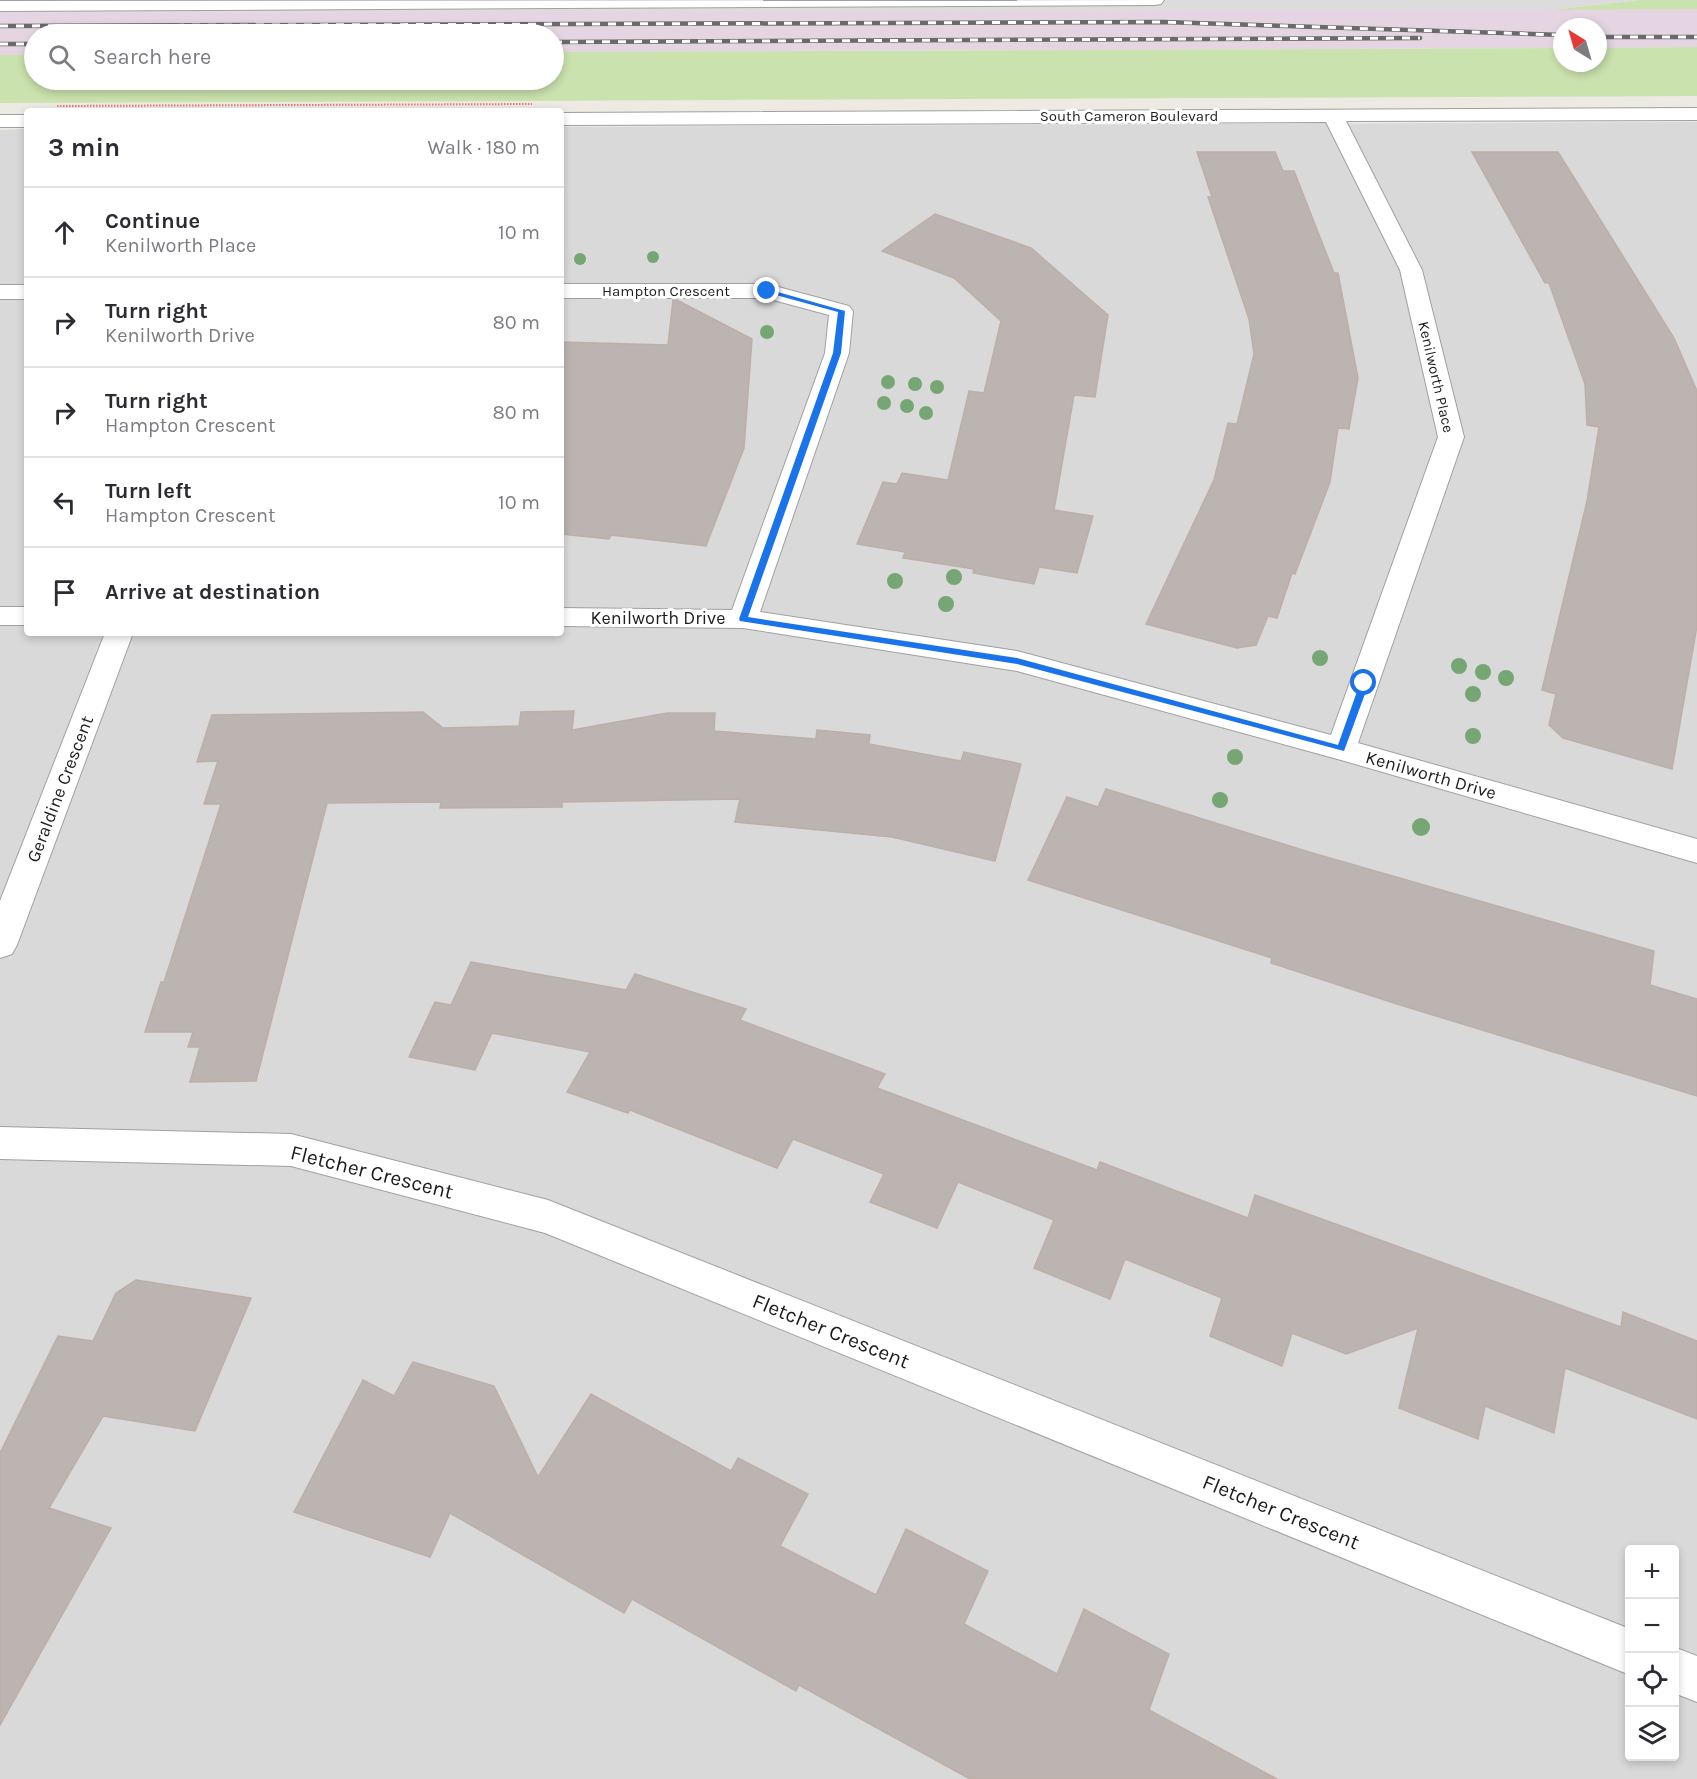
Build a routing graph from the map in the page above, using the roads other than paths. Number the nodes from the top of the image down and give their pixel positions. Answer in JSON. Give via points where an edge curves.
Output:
{"nodes":[{"id":1,"x":419,"y":0,"type":"edge"},
{"id":2,"x":1155,"y":0,"type":"edge"},
{"id":3,"x":622,"y":1,"type":"edge"},
{"id":4,"x":391,"y":4,"type":"junction"},
{"id":5,"x":0,"y":6,"type":"edge"},
{"id":6,"x":1697,"y":114,"type":"edge"},
{"id":7,"x":1333,"y":116,"type":"junction"},
{"id":8,"x":564,"y":118,"type":"edge"},
{"id":9,"x":0,"y":121,"type":"edge"},
{"id":10,"x":24,"y":121,"type":"edge"},
{"id":11,"x":564,"y":291,"type":"edge"},
{"id":12,"x":0,"y":292,"type":"edge"},
{"id":13,"x":24,"y":292,"type":"edge"},
{"id":14,"x":0,"y":616,"type":"edge"},
{"id":15,"x":24,"y":616,"type":"edge"},
{"id":16,"x":564,"y":618,"type":"edge"},
{"id":17,"x":743,"y":619,"type":"junction"},
{"id":18,"x":118,"y":636,"type":"edge"},
{"id":19,"x":1341,"y":749,"type":"junction"},
{"id":20,"x":1697,"y":851,"type":"edge"},
{"id":21,"x":0,"y":945,"type":"edge"},
{"id":22,"x":0,"y":1143,"type":"edge"},
{"id":23,"x":1625,"y":1650,"type":"edge"},
{"id":24,"x":1679,"y":1672,"type":"edge"},
{"id":25,"x":1697,"y":1679,"type":"edge"}],
"edges":[{"from":1,"to":4,"type":"street"},
{"from":2,"to":3,"type":"street"},
{"from":3,"to":4,"type":"street"},
{"from":4,"to":5,"type":"street"},
{"from":6,"to":7,"type":"street","name":"South Cameron Boulevard"},
{"from":7,"to":8,"type":"street","name":"South Cameron Boulevard"},
{"from":7,"to":19,"type":"street","name":"Kenilworth Place","via":[[1412,270],[1451,437]]},
{"from":9,"to":10,"type":"street"},
{"from":11,"to":17,"type":"street","name":"Hampton Crescent","via":[[767,291],[841,311],[837,353]]},
{"from":12,"to":13,"type":"street"},
{"from":14,"to":15,"type":"street"},
{"from":16,"to":17,"type":"street","name":"Kenilworth Drive"},
{"from":17,"to":19,"type":"street","name":"Kenilworth Drive","via":[[1017,661]]},
{"from":18,"to":21,"type":"street","name":"Geraldine Crescent"},
{"from":19,"to":20,"type":"street","name":"Kenilworth Drive"},
{"from":22,"to":23,"type":"street","name":"Fletcher Crescent","via":[[291,1150],[548,1217]]},
{"from":24,"to":25,"type":"street"}]}
